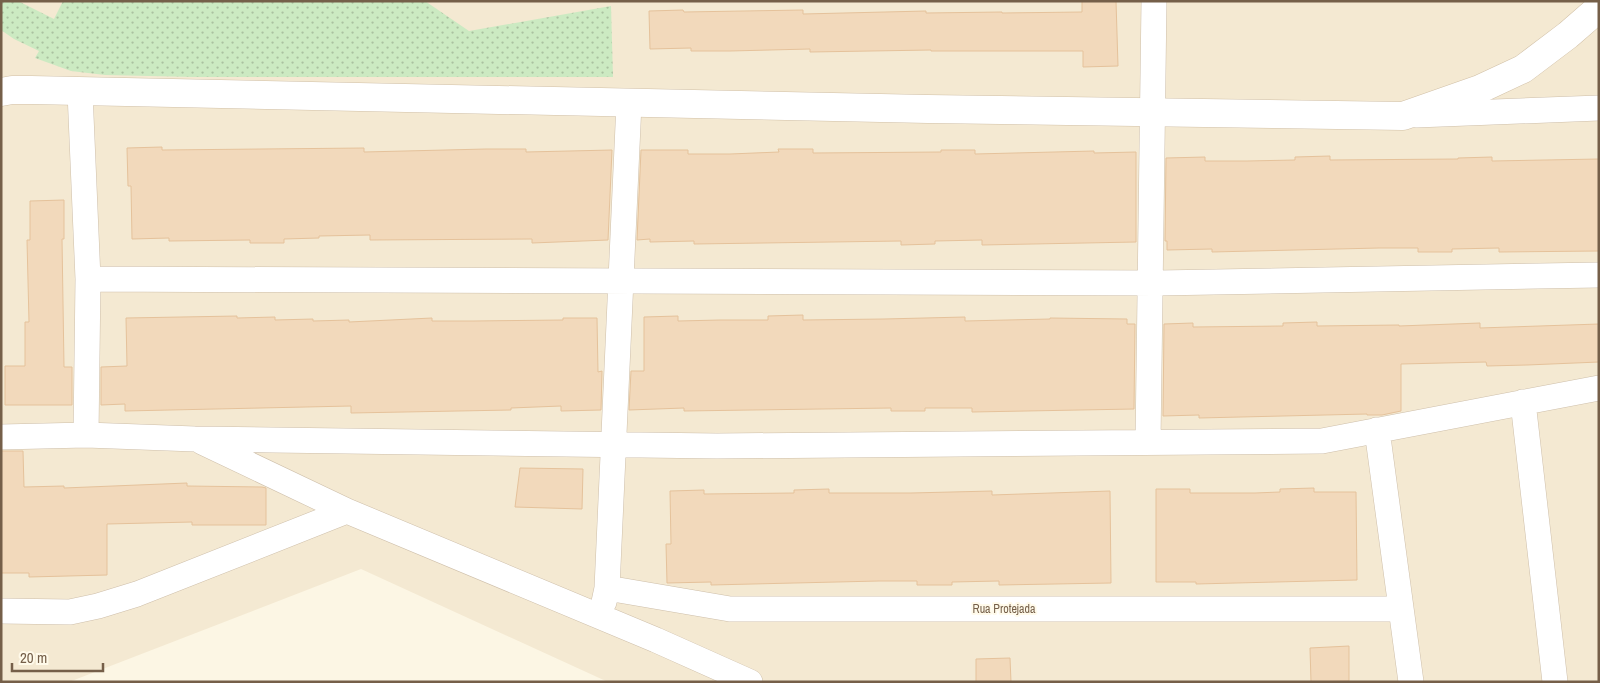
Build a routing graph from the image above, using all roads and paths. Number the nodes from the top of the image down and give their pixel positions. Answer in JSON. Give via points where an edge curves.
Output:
{"nodes":[{"id":1,"x":1154,"y":1,"type":"edge"},
{"id":2,"x":1599,"y":8,"type":"edge"},
{"id":3,"x":1,"y":92,"type":"edge"},
{"id":4,"x":80,"y":92,"type":"junction"},
{"id":5,"x":629,"y":102,"type":"junction"},
{"id":6,"x":1599,"y":108,"type":"edge"},
{"id":7,"x":1152,"y":112,"type":"junction"},
{"id":8,"x":1403,"y":116,"type":"junction"},
{"id":9,"x":1599,"y":275,"type":"edge"},
{"id":10,"x":88,"y":279,"type":"junction"},
{"id":11,"x":621,"y":281,"type":"junction"},
{"id":12,"x":1150,"y":283,"type":"junction"},
{"id":13,"x":1599,"y":388,"type":"edge"},
{"id":14,"x":1523,"y":402,"type":"junction"},
{"id":15,"x":1377,"y":430,"type":"junction"},
{"id":16,"x":86,"y":435,"type":"junction"},
{"id":17,"x":1,"y":437,"type":"edge"},
{"id":18,"x":195,"y":439,"type":"junction"},
{"id":19,"x":1148,"y":442,"type":"junction"},
{"id":20,"x":614,"y":444,"type":"junction"},
{"id":21,"x":347,"y":511,"type":"junction"},
{"id":22,"x":608,"y":588,"type":"junction"},
{"id":23,"x":1402,"y":609,"type":"junction"},
{"id":24,"x":1,"y":611,"type":"edge"},
{"id":25,"x":600,"y":617,"type":"junction"},
{"id":26,"x":750,"y":682,"type":"edge"},
{"id":27,"x":1412,"y":682,"type":"edge"},
{"id":28,"x":1555,"y":682,"type":"edge"}],
"edges":[{"from":1,"to":7,"type":"street"},
{"from":2,"to":8,"type":"street","via":[[1523,69],[1480,89]]},
{"from":3,"to":4,"type":"street"},
{"from":4,"to":5,"type":"street"},
{"from":4,"to":10,"type":"street"},
{"from":5,"to":7,"type":"street"},
{"from":5,"to":11,"type":"street"},
{"from":6,"to":8,"type":"street"},
{"from":7,"to":8,"type":"street"},
{"from":7,"to":12,"type":"street"},
{"from":9,"to":12,"type":"street"},
{"from":10,"to":11,"type":"street"},
{"from":10,"to":16,"type":"street"},
{"from":11,"to":12,"type":"street"},
{"from":11,"to":20,"type":"street"},
{"from":12,"to":19,"type":"street"},
{"from":13,"to":14,"type":"street"},
{"from":14,"to":15,"type":"street"},
{"from":14,"to":28,"type":"street"},
{"from":15,"to":19,"type":"street","via":[[1322,440]]},
{"from":15,"to":23,"type":"street"},
{"from":16,"to":17,"type":"street"},
{"from":16,"to":18,"type":"street"},
{"from":18,"to":20,"type":"street"},
{"from":18,"to":21,"type":"street"},
{"from":19,"to":20,"type":"street"},
{"from":20,"to":22,"type":"street"},
{"from":21,"to":24,"type":"street","via":[[137,594],[98,606],[70,612]]},
{"from":21,"to":25,"type":"street"},
{"from":22,"to":23,"type":"street","name":"Rua Protejada","via":[[730,609]]},
{"from":22,"to":25,"type":"street"},
{"from":23,"to":27,"type":"street"},
{"from":25,"to":26,"type":"street"}]}
